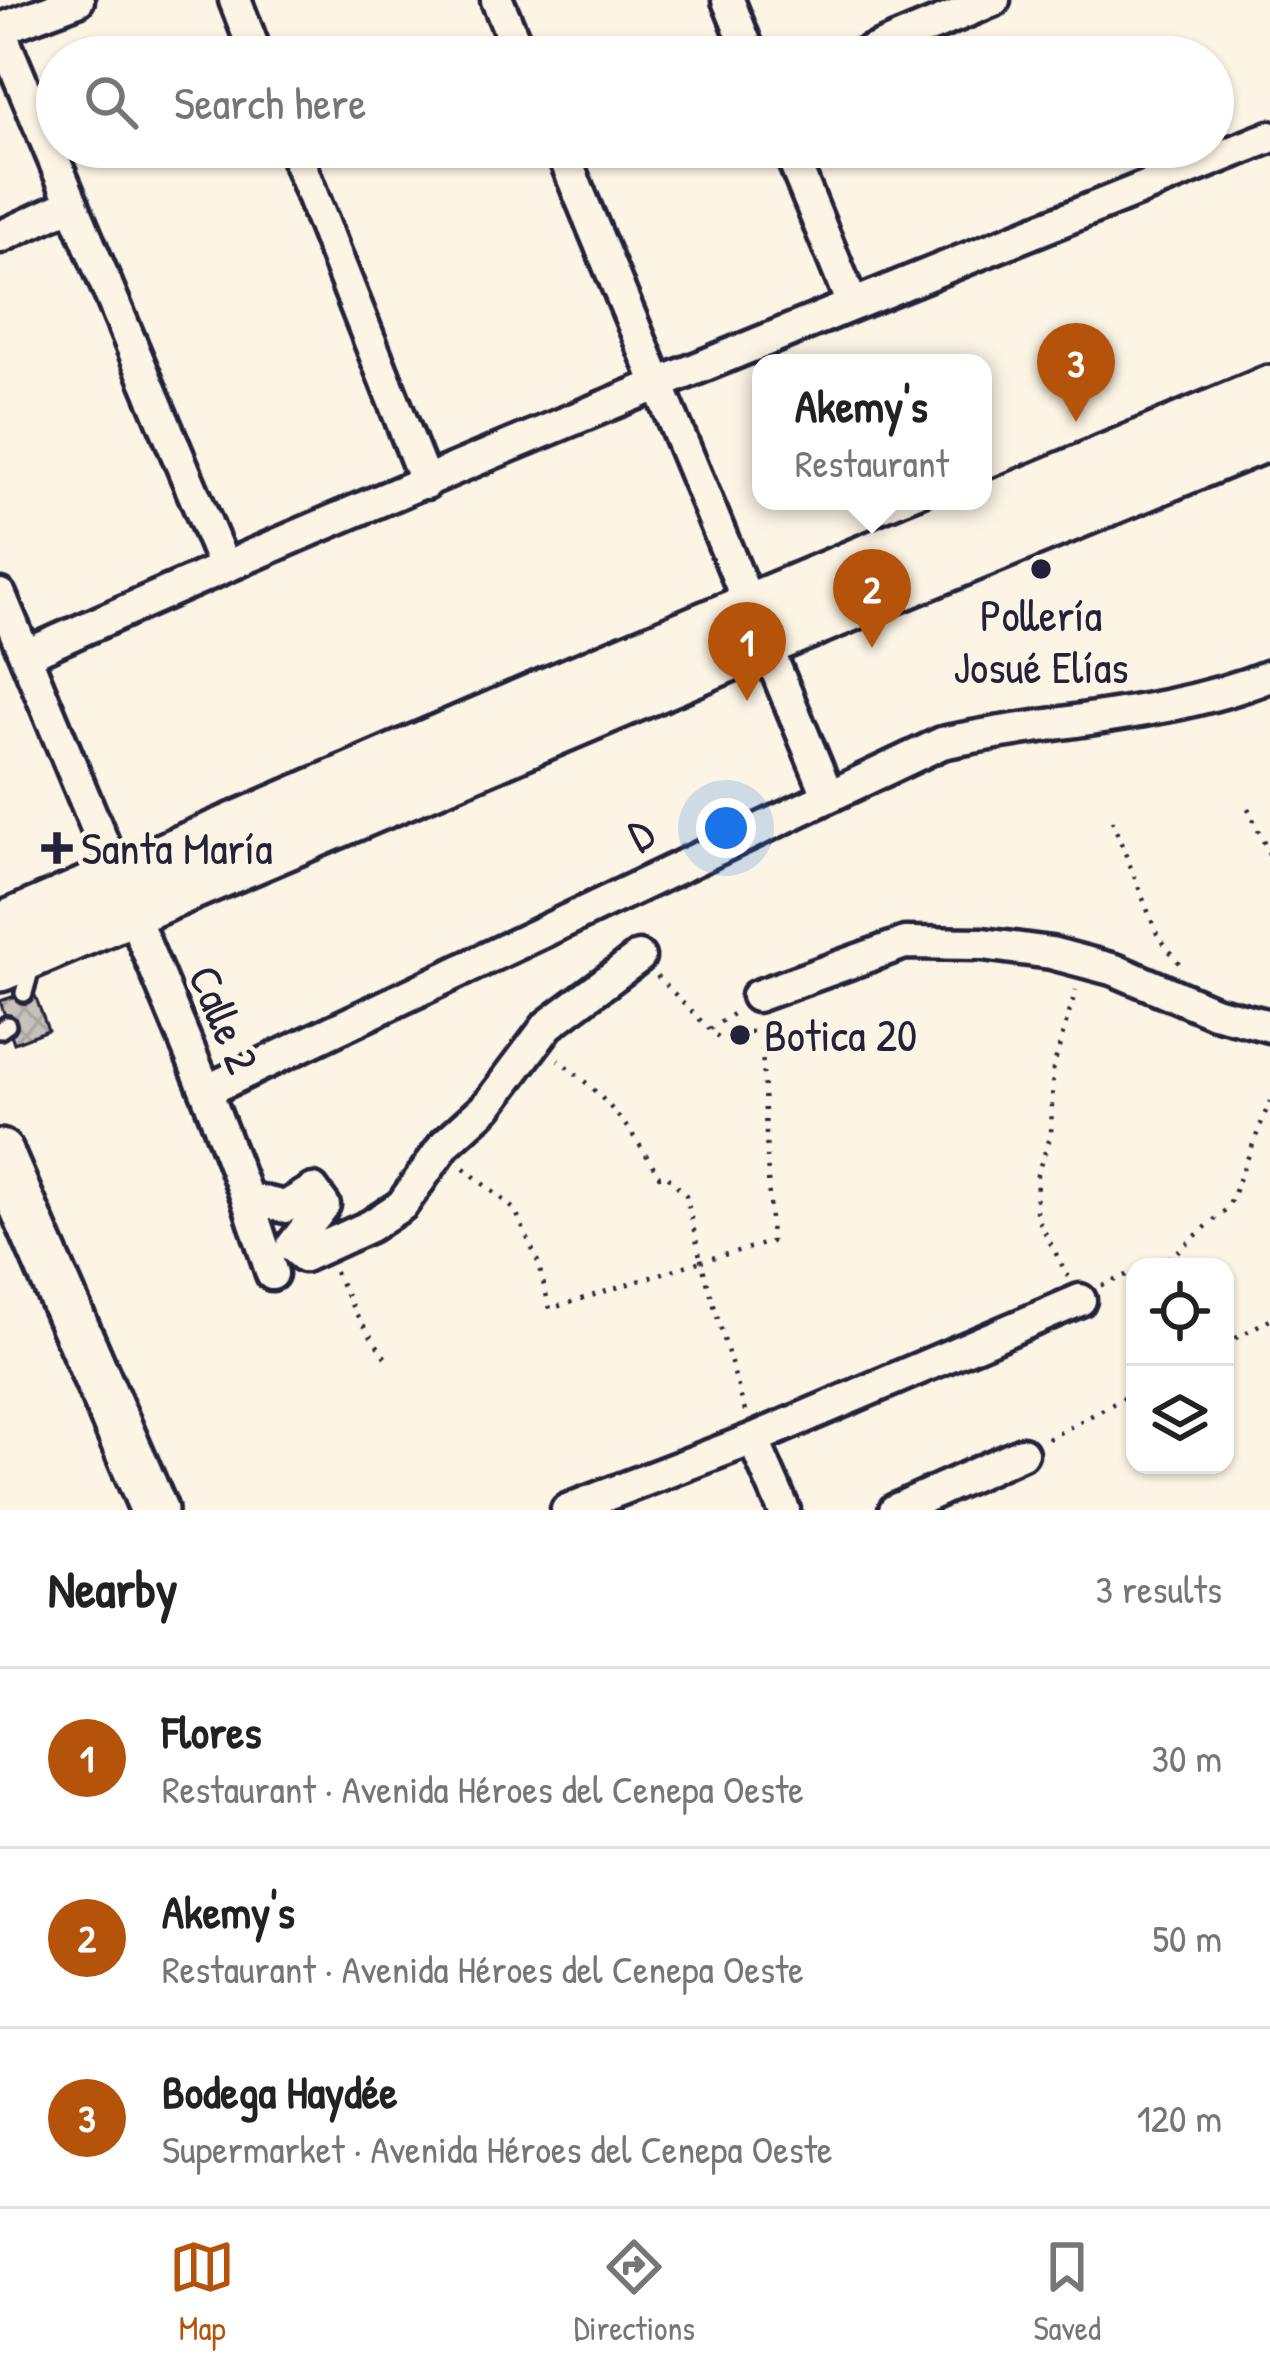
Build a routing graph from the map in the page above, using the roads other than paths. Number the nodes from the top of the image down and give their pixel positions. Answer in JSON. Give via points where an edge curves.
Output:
{"nodes":[{"id":1,"x":78,"y":0,"type":"edge"},
{"id":2,"x":235,"y":0,"type":"edge"},
{"id":3,"x":497,"y":0,"type":"edge"},
{"id":4,"x":728,"y":0,"type":"edge"},
{"id":5,"x":994,"y":0,"type":"edge"},
{"id":6,"x":960,"y":6,"type":"edge"},
{"id":7,"x":0,"y":30,"type":"edge"},
{"id":8,"x":249,"y":36,"type":"edge"},
{"id":9,"x":512,"y":36,"type":"edge"},
{"id":10,"x":743,"y":36,"type":"edge"},
{"id":11,"x":899,"y":36,"type":"edge"},
{"id":12,"x":36,"y":117,"type":"edge"},
{"id":13,"x":1270,"y":137,"type":"edge"},
{"id":14,"x":1234,"y":151,"type":"edge"},
{"id":15,"x":57,"y":168,"type":"edge"},
{"id":16,"x":301,"y":168,"type":"edge"},
{"id":17,"x":569,"y":168,"type":"edge"},
{"id":18,"x":797,"y":168,"type":"edge"},
{"id":19,"x":1192,"y":168,"type":"edge"},
{"id":20,"x":72,"y":204,"type":"junction"},
{"id":21,"x":0,"y":237,"type":"edge"},
{"id":22,"x":852,"y":304,"type":"junction"},
{"id":23,"x":662,"y":386,"type":"junction"},
{"id":24,"x":1270,"y":389,"type":"edge"},
{"id":25,"x":1270,"y":436,"type":"edge"},
{"id":26,"x":426,"y":483,"type":"junction"},
{"id":27,"x":224,"y":566,"type":"junction"},
{"id":28,"x":0,"y":595,"type":"edge"},
{"id":29,"x":760,"y":624,"type":"junction"},
{"id":30,"x":26,"y":655,"type":"junction"},
{"id":31,"x":1270,"y":676,"type":"edge"},
{"id":32,"x":828,"y":795,"type":"junction"},
{"id":33,"x":122,"y":894,"type":"junction"},
{"id":34,"x":639,"y":957,"type":"road end"},
{"id":35,"x":15,"y":959,"type":"edge"},
{"id":36,"x":758,"y":996,"type":"road end"},
{"id":37,"x":1270,"y":1026,"type":"edge"},
{"id":38,"x":206,"y":1091,"type":"junction"},
{"id":39,"x":0,"y":1153,"type":"edge"},
{"id":40,"x":248,"y":1198,"type":"junction"},
{"id":41,"x":272,"y":1274,"type":"dead end"},
{"id":42,"x":1080,"y":1300,"type":"road end"},
{"id":43,"x":753,"y":1439,"type":"junction"},
{"id":44,"x":1022,"y":1453,"type":"road end"},
{"id":45,"x":154,"y":1510,"type":"edge"},
{"id":46,"x":567,"y":1510,"type":"edge"},
{"id":47,"x":784,"y":1510,"type":"edge"},
{"id":48,"x":896,"y":1510,"type":"edge"}],
"edges":[{"from":1,"to":7,"type":"street"},
{"from":2,"to":8,"type":"street"},
{"from":3,"to":9,"type":"street"},
{"from":4,"to":10,"type":"street"},
{"from":5,"to":6,"type":"street"},
{"from":6,"to":11,"type":"street"},
{"from":7,"to":12,"type":"street"},
{"from":13,"to":14,"type":"street"},
{"from":15,"to":20,"type":"street"},
{"from":16,"to":26,"type":"street"},
{"from":17,"to":23,"type":"street"},
{"from":18,"to":22,"type":"street"},
{"from":19,"to":22,"type":"street"},
{"from":20,"to":21,"type":"street"},
{"from":20,"to":27,"type":"street"},
{"from":22,"to":23,"type":"street"},
{"from":23,"to":26,"type":"street"},
{"from":23,"to":29,"type":"street"},
{"from":24,"to":29,"type":"main road"},
{"from":25,"to":29,"type":"main road"},
{"from":26,"to":27,"type":"street"},
{"from":27,"to":30,"type":"street"},
{"from":28,"to":30,"type":"street","name":"Calle 2"},
{"from":29,"to":32,"type":"street"},
{"from":29,"to":33,"type":"main road"},
{"from":30,"to":33,"type":"street","name":"Calle 2"},
{"from":31,"to":32,"type":"street","name":"D","via":[[1219,697],[943,743]]},
{"from":32,"to":38,"type":"street","name":"D"},
{"from":33,"to":35,"type":"main road"},
{"from":33,"to":38,"type":"street","name":"Calle 2"},
{"from":34,"to":40,"type":"street","via":[[566,1010],[402,1205],[370,1226],[304,1256],[292,1246],[324,1204],[313,1190],[285,1207]]},
{"from":36,"to":37,"type":"street","via":[[905,943],[983,944],[1115,970]]},
{"from":38,"to":40,"type":"street","name":"Calle 2"},
{"from":39,"to":45,"type":"main road"},
{"from":40,"to":41,"type":"street","name":"Calle 2"},
{"from":42,"to":43,"type":"street"},
{"from":43,"to":46,"type":"street"},
{"from":43,"to":47,"type":"street"},
{"from":44,"to":48,"type":"street"}]}
